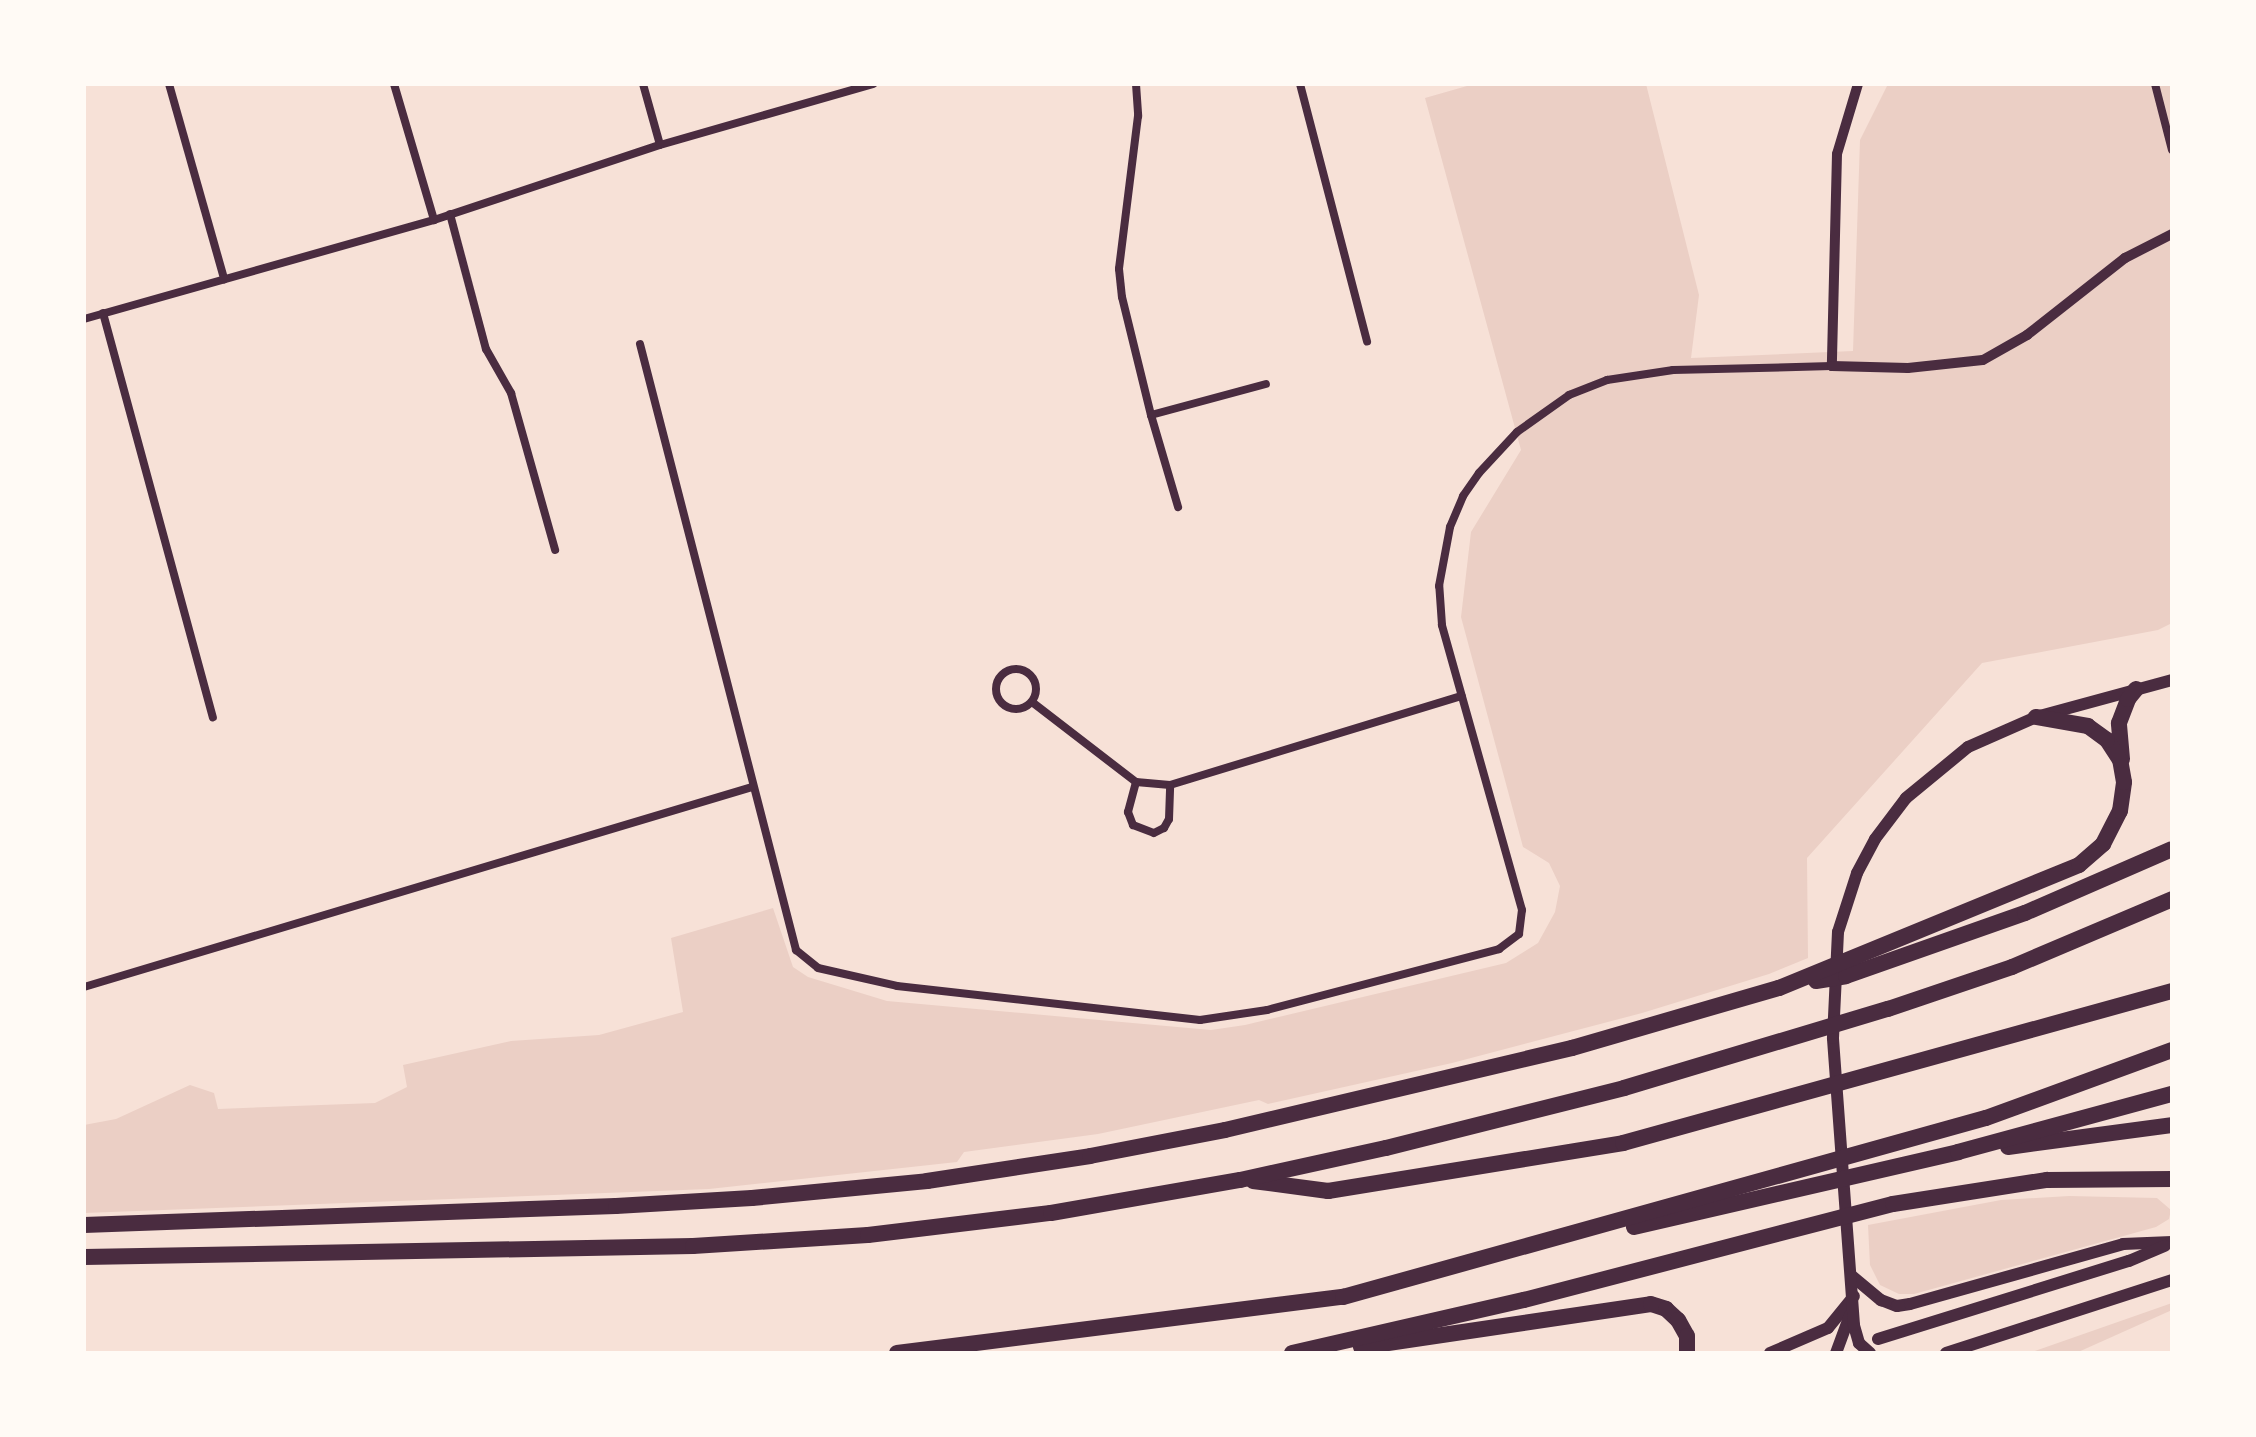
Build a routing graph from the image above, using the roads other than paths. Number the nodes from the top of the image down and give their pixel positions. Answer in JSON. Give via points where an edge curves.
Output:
{"nodes":[{"id":1,"x":169,"y":84,"type":"edge"},
{"id":2,"x":394,"y":84,"type":"edge"},
{"id":3,"x":643,"y":84,"type":"edge"},
{"id":4,"x":873,"y":84,"type":"edge"},
{"id":5,"x":1136,"y":84,"type":"edge"},
{"id":6,"x":1300,"y":84,"type":"edge"},
{"id":7,"x":1858,"y":84,"type":"edge"},
{"id":8,"x":2155,"y":84,"type":"edge"},
{"id":9,"x":660,"y":145,"type":"junction"},
{"id":10,"x":2172,"y":150,"type":"edge"},
{"id":11,"x":450,"y":214,"type":"junction"},
{"id":12,"x":434,"y":220,"type":"junction"},
{"id":13,"x":2172,"y":234,"type":"edge"},
{"id":14,"x":224,"y":279,"type":"junction"},
{"id":15,"x":103,"y":313,"type":"junction"},
{"id":16,"x":84,"y":319,"type":"edge"},
{"id":17,"x":1367,"y":341,"type":"dead end"},
{"id":18,"x":640,"y":344,"type":"dead end"},
{"id":19,"x":1832,"y":366,"type":"junction"},
{"id":20,"x":1266,"y":384,"type":"dead end"},
{"id":21,"x":1151,"y":415,"type":"junction"},
{"id":22,"x":1178,"y":507,"type":"dead end"},
{"id":23,"x":555,"y":550,"type":"dead end"},
{"id":24,"x":2172,"y":680,"type":"edge"},
{"id":25,"x":2136,"y":689,"type":"junction"},
{"id":26,"x":1462,"y":696,"type":"junction"},
{"id":27,"x":1032,"y":702,"type":"junction"},
{"id":28,"x":213,"y":717,"type":"dead end"},
{"id":29,"x":2036,"y":717,"type":"junction"},
{"id":30,"x":2123,"y":771,"type":"junction"},
{"id":31,"x":1136,"y":782,"type":"junction"},
{"id":32,"x":1170,"y":785,"type":"junction"},
{"id":33,"x":752,"y":787,"type":"junction"},
{"id":34,"x":2172,"y":849,"type":"edge"},
{"id":35,"x":2172,"y":899,"type":"edge"},
{"id":36,"x":1894,"y":950,"type":"junction"},
{"id":37,"x":84,"y":987,"type":"edge"},
{"id":38,"x":2172,"y":991,"type":"edge"},
{"id":39,"x":2172,"y":1050,"type":"edge"},
{"id":40,"x":2172,"y":1094,"type":"edge"},
{"id":41,"x":2172,"y":1125,"type":"edge"},
{"id":42,"x":1958,"y":1152,"type":"junction"},
{"id":43,"x":2172,"y":1179,"type":"edge"},
{"id":44,"x":1240,"y":1180,"type":"junction"},
{"id":45,"x":2147,"y":1181,"type":"junction"},
{"id":46,"x":2172,"y":1188,"type":"edge"},
{"id":47,"x":84,"y":1225,"type":"edge"},
{"id":48,"x":2172,"y":1243,"type":"edge"},
{"id":49,"x":84,"y":1257,"type":"edge"},
{"id":50,"x":1465,"y":1263,"type":"junction"},
{"id":51,"x":1852,"y":1276,"type":"junction"},
{"id":52,"x":2172,"y":1280,"type":"edge"},
{"id":53,"x":1854,"y":1296,"type":"junction"},
{"id":54,"x":1878,"y":1339,"type":"dead end"},
{"id":55,"x":897,"y":1353,"type":"edge"},
{"id":56,"x":1292,"y":1353,"type":"edge"},
{"id":57,"x":1687,"y":1353,"type":"edge"},
{"id":58,"x":1770,"y":1353,"type":"edge"},
{"id":59,"x":1836,"y":1353,"type":"edge"},
{"id":60,"x":1870,"y":1353,"type":"edge"},
{"id":61,"x":1946,"y":1353,"type":"edge"}],
"edges":[{"from":1,"to":14,"type":"street"},
{"from":2,"to":12,"type":"street"},
{"from":3,"to":9,"type":"street"},
{"from":4,"to":9,"type":"street"},
{"from":5,"to":21,"type":"street","via":[[1138,116],[1119,269]]},
{"from":6,"to":17,"type":"street"},
{"from":7,"to":19,"type":"street","via":[[1837,154]]},
{"from":8,"to":10,"type":"street"},
{"from":9,"to":11,"type":"street"},
{"from":11,"to":12,"type":"street"},
{"from":11,"to":23,"type":"street","via":[[486,349],[518,414]]},
{"from":12,"to":14,"type":"street"},
{"from":13,"to":19,"type":"street","via":[[2125,258],[2027,335],[1983,360],[1908,368]]},
{"from":14,"to":15,"type":"street"},
{"from":15,"to":16,"type":"street"},
{"from":15,"to":28,"type":"street"},
{"from":18,"to":33,"type":"street"},
{"from":19,"to":26,"type":"street","via":[[1673,370],[1607,380],[1569,395],[1517,432],[1463,496],[1440,567],[1442,625]]},
{"from":20,"to":21,"type":"street"},
{"from":21,"to":22,"type":"street"},
{"from":24,"to":25,"type":"main road"},
{"from":25,"to":29,"type":"main road"},
{"from":25,"to":30,"type":"highway","via":[[2119,723]]},
{"from":26,"to":32,"type":"street"},
{"from":26,"to":33,"type":"street","via":[[1522,910],[1519,934],[1499,949],[1267,1010],[1200,1020],[897,986],[818,968],[796,950]]},
{"from":27,"to":27,"type":"street","via":[[1036,685],[1028,673],[1014,669],[1001,676],[996,693],[1006,707],[1018,709]]},
{"from":27,"to":31,"type":"street"},
{"from":29,"to":30,"type":"highway","via":[[2099,732],[2115,750]]},
{"from":29,"to":51,"type":"main road","via":[[1968,747],[1924,780],[1889,818],[1857,873],[1838,932],[1833,1038]]},
{"from":30,"to":36,"type":"highway","via":[[2113,828],[2079,865]]},
{"from":31,"to":32,"type":"street"},
{"from":31,"to":32,"type":"street","via":[[1128,812],[1133,825],[1154,833],[1169,819]]},
{"from":33,"to":37,"type":"street"},
{"from":34,"to":36,"type":"highway","via":[[2025,913]]},
{"from":35,"to":44,"type":"highway","via":[[2012,967],[1888,1009],[1609,1091]]},
{"from":36,"to":47,"type":"highway","via":[[1572,1048],[1225,1130],[927,1181],[616,1206]]},
{"from":38,"to":44,"type":"highway","via":[[1623,1143],[1328,1191]]},
{"from":39,"to":50,"type":"highway","via":[[1986,1118]]},
{"from":40,"to":42,"type":"highway"},
{"from":41,"to":42,"type":"highway"},
{"from":42,"to":50,"type":"highway"},
{"from":43,"to":45,"type":"highway"},
{"from":44,"to":49,"type":"highway","via":[[1051,1213],[868,1235],[693,1246]]},
{"from":45,"to":46,"type":"highway"},
{"from":45,"to":56,"type":"highway","via":[[2047,1180],[1893,1204],[1580,1286]]},
{"from":48,"to":51,"type":"main road","via":[[2123,1244],[1897,1306]]},
{"from":48,"to":54,"type":"main road"},
{"from":50,"to":55,"type":"highway","via":[[1343,1297]]},
{"from":51,"to":53,"type":"main road"},
{"from":52,"to":61,"type":"main road"},
{"from":53,"to":58,"type":"main road","via":[[1828,1328]]},
{"from":53,"to":59,"type":"main road"},
{"from":53,"to":60,"type":"main road","via":[[1859,1343]]},
{"from":56,"to":57,"type":"highway","via":[[1389,1344],[1651,1304],[1678,1320],[1687,1336]]}]}
